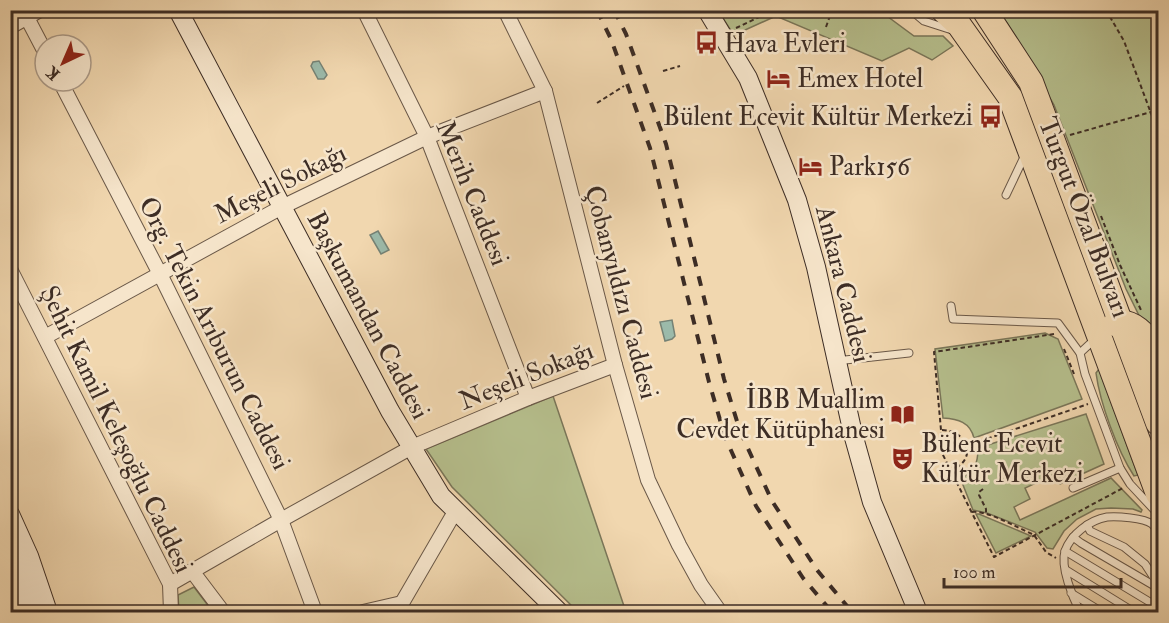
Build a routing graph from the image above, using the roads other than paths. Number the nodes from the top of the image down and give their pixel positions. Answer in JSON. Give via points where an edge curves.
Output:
{"nodes":[{"id":1,"x":40,"y":10,"type":"edge"},
{"id":2,"x":178,"y":10,"type":"edge"},
{"id":3,"x":364,"y":10,"type":"edge"},
{"id":4,"x":505,"y":10,"type":"edge"},
{"id":5,"x":707,"y":10,"type":"edge"},
{"id":6,"x":911,"y":10,"type":"edge"},
{"id":7,"x":943,"y":10,"type":"edge"},
{"id":8,"x":984,"y":10,"type":"edge"},
{"id":9,"x":25,"y":14,"type":"edge"},
{"id":10,"x":10,"y":27,"type":"edge"},
{"id":11,"x":35,"y":33,"type":"edge"},
{"id":12,"x":965,"y":34,"type":"junction"},
{"id":13,"x":545,"y":91,"type":"junction"},
{"id":14,"x":66,"y":93,"type":"edge"},
{"id":15,"x":427,"y":137,"type":"junction"},
{"id":16,"x":1028,"y":147,"type":"junction"},
{"id":17,"x":1006,"y":195,"type":"dead end"},
{"id":18,"x":282,"y":207,"type":"junction"},
{"id":19,"x":10,"y":269,"type":"edge"},
{"id":20,"x":160,"y":274,"type":"junction"},
{"id":21,"x":951,"y":306,"type":"dead end"},
{"id":22,"x":1121,"y":322,"type":"junction"},
{"id":23,"x":1099,"y":335,"type":"junction"},
{"id":24,"x":45,"y":337,"type":"junction"},
{"id":25,"x":909,"y":353,"type":"dead end"},
{"id":26,"x":1080,"y":353,"type":"junction"},
{"id":27,"x":837,"y":360,"type":"junction"},
{"id":28,"x":1158,"y":364,"type":"edge"},
{"id":29,"x":615,"y":365,"type":"junction"},
{"id":30,"x":528,"y":398,"type":"junction"},
{"id":31,"x":1158,"y":423,"type":"edge"},
{"id":32,"x":412,"y":447,"type":"junction"},
{"id":33,"x":1120,"y":468,"type":"junction"},
{"id":34,"x":1073,"y":488,"type":"dead end"},
{"id":35,"x":1148,"y":493,"type":"edge"},
{"id":36,"x":456,"y":510,"type":"junction"},
{"id":37,"x":1158,"y":513,"type":"edge"},
{"id":38,"x":10,"y":514,"type":"edge"},
{"id":39,"x":281,"y":520,"type":"junction"},
{"id":40,"x":1087,"y":525,"type":"junction"},
{"id":41,"x":1158,"y":530,"type":"edge"},
{"id":42,"x":1073,"y":537,"type":"junction"},
{"id":43,"x":1065,"y":551,"type":"junction"},
{"id":44,"x":10,"y":552,"type":"edge"},
{"id":45,"x":1065,"y":566,"type":"junction"},
{"id":46,"x":192,"y":571,"type":"junction"},
{"id":47,"x":170,"y":584,"type":"junction"},
{"id":48,"x":1158,"y":586,"type":"edge"},
{"id":49,"x":16,"y":588,"type":"edge"},
{"id":50,"x":1071,"y":593,"type":"junction"},
{"id":51,"x":1158,"y":607,"type":"edge"},
{"id":52,"x":400,"y":608,"type":"edge"},
{"id":53,"x":30,"y":612,"type":"edge"},
{"id":54,"x":48,"y":612,"type":"edge"},
{"id":55,"x":171,"y":612,"type":"edge"},
{"id":56,"x":223,"y":612,"type":"edge"},
{"id":57,"x":315,"y":612,"type":"edge"},
{"id":58,"x":363,"y":612,"type":"edge"},
{"id":59,"x":559,"y":612,"type":"edge"},
{"id":60,"x":720,"y":612,"type":"edge"},
{"id":61,"x":918,"y":612,"type":"edge"},
{"id":62,"x":1080,"y":612,"type":"edge"},
{"id":63,"x":1102,"y":612,"type":"edge"},
{"id":64,"x":1134,"y":612,"type":"edge"}],
"edges":[{"from":1,"to":9,"type":"street"},
{"from":2,"to":18,"type":"street","name":"Başkumandan Caddesi"},
{"from":3,"to":15,"type":"street","name":"Merih Caddesi"},
{"from":4,"to":13,"type":"street","name":"Çobanyıldızı Caddesi"},
{"from":5,"to":27,"type":"street","name":"Ankara Caddesi","via":[[748,78],[797,200]]},
{"from":6,"to":12,"type":"lane","via":[[924,21]]},
{"from":7,"to":12,"type":"highway","name":"Turgut Özal Bulvarı"},
{"from":8,"to":22,"type":"highway","name":"Turgut Özal Bulvarı","via":[[1031,82]]},
{"from":9,"to":10,"type":"street"},
{"from":9,"to":11,"type":"street"},
{"from":12,"to":16,"type":"highway","name":"Turgut Özal Bulvarı","via":[[1010,97]]},
{"from":13,"to":15,"type":"street","name":"Meşeli Sokağı"},
{"from":13,"to":29,"type":"street","name":"Çobanyıldızı Caddesi"},
{"from":14,"to":20,"type":"street","name":"Org. Tekin Arıburun Caddesi"},
{"from":15,"to":18,"type":"street","name":"Meşeli Sokağı"},
{"from":15,"to":30,"type":"street","name":"Merih Caddesi"},
{"from":16,"to":17,"type":"lane"},
{"from":16,"to":23,"type":"highway","name":"Turgut Özal Bulvarı"},
{"from":18,"to":20,"type":"street","name":"Meşeli Sokağı"},
{"from":18,"to":32,"type":"street","name":"Başkumandan Caddesi"},
{"from":19,"to":24,"type":"street","name":"Şehit Kamil Keleşoğlu Caddesi"},
{"from":20,"to":24,"type":"street","name":"Meşeli Sokağı"},
{"from":20,"to":39,"type":"street","name":"Org. Tekin Arıburun Caddesi"},
{"from":21,"to":26,"type":"lane","via":[[953,319],[1058,323]]},
{"from":22,"to":23,"type":"highway","via":[[1108,326]]},
{"from":22,"to":28,"type":"highway","via":[[1139,328],[1155,350]]},
{"from":22,"to":31,"type":"highway","name":"Turgut Özal Bulvarı"},
{"from":23,"to":26,"type":"lane"},
{"from":23,"to":35,"type":"highway","name":"Turgut Özal Bulvarı"},
{"from":24,"to":47,"type":"street","name":"Şehit Kamil Keleşoğlu Caddesi"},
{"from":25,"to":27,"type":"lane"},
{"from":26,"to":33,"type":"lane","via":[[1084,374]]},
{"from":27,"to":61,"type":"street","name":"Ankara Caddesi","via":[[872,502]]},
{"from":29,"to":30,"type":"street","name":"Neşeli Sokağı"},
{"from":29,"to":60,"type":"street","name":"Çobanyıldızı Caddesi","via":[[648,480],[679,545]]},
{"from":30,"to":32,"type":"street","name":"Neşeli Sokağı"},
{"from":32,"to":36,"type":"street","name":"Başkumandan Caddesi","via":[[441,496]]},
{"from":32,"to":39,"type":"street","name":"Neşeli Sokağı"},
{"from":33,"to":34,"type":"lane"},
{"from":33,"to":35,"type":"lane","via":[[1130,484]]},
{"from":35,"to":37,"type":"lane"},
{"from":36,"to":52,"type":"street"},
{"from":36,"to":59,"type":"street","name":"Başkumandan Caddesi"},
{"from":38,"to":54,"type":"street"},
{"from":39,"to":46,"type":"street","name":"Neşeli Sokağı"},
{"from":39,"to":57,"type":"street","name":"Org. Tekin Arıburun Caddesi"},
{"from":40,"to":41,"type":"lane","via":[[1106,517],[1150,523]]},
{"from":40,"to":42,"type":"lane"},
{"from":40,"to":48,"type":"lane","via":[[1090,531],[1124,547],[1145,564]]},
{"from":42,"to":43,"type":"lane"},
{"from":42,"to":48,"type":"lane"},
{"from":43,"to":45,"type":"lane"},
{"from":43,"to":51,"type":"lane"},
{"from":44,"to":49,"type":"street"},
{"from":45,"to":50,"type":"lane"},
{"from":45,"to":64,"type":"lane"},
{"from":46,"to":47,"type":"street","name":"Neşeli Sokağı"},
{"from":46,"to":56,"type":"street"},
{"from":47,"to":55,"type":"street","name":"Şehit Kamil Keleşoğlu Caddesi"},
{"from":49,"to":53,"type":"street"},
{"from":50,"to":62,"type":"lane"},
{"from":50,"to":63,"type":"lane"},
{"from":52,"to":58,"type":"street"}]}
